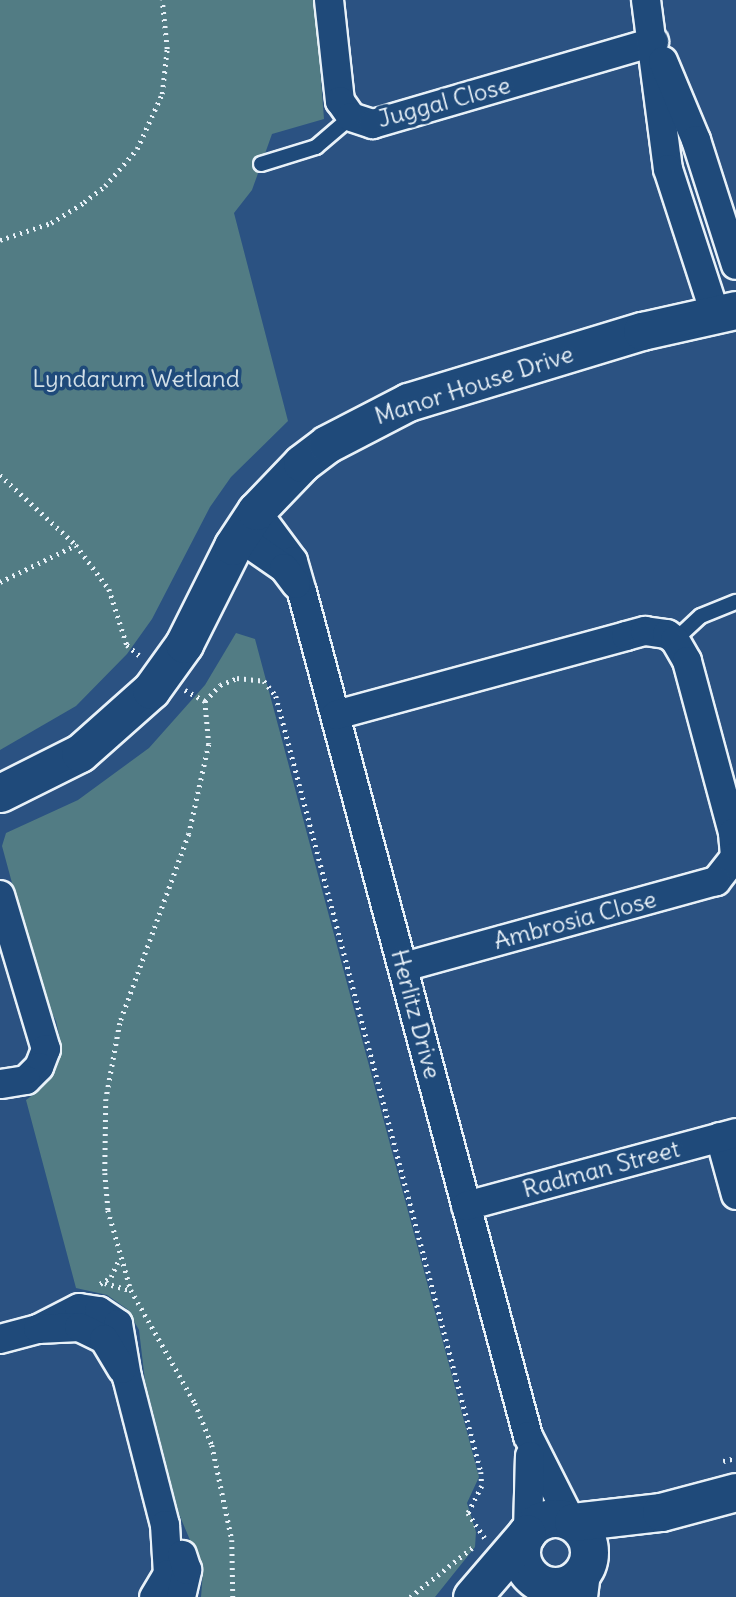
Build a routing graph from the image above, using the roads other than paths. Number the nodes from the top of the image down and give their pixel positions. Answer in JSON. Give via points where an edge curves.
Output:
{"nodes":[{"id":1,"x":330,"y":0,"type":"edge"},
{"id":2,"x":646,"y":0,"type":"edge"},
{"id":3,"x":654,"y":42,"type":"junction"},
{"id":4,"x":351,"y":117,"type":"junction"},
{"id":5,"x":261,"y":164,"type":"dead end"},
{"id":6,"x":736,"y":265,"type":"edge"},
{"id":7,"x":726,"y":312,"type":"edge"},
{"id":8,"x":248,"y":524,"type":"junction"},
{"id":9,"x":736,"y":602,"type":"edge"},
{"id":10,"x":676,"y":640,"type":"junction"},
{"id":11,"x":336,"y":715,"type":"junction"},
{"id":12,"x":0,"y":793,"type":"edge"},
{"id":13,"x":736,"y":857,"type":"edge"},
{"id":14,"x":0,"y":895,"type":"edge"},
{"id":15,"x":404,"y":967,"type":"junction"},
{"id":16,"x":20,"y":1065,"type":"edge"},
{"id":17,"x":0,"y":1084,"type":"edge"},
{"id":18,"x":728,"y":1135,"type":"edge"},
{"id":19,"x":736,"y":1195,"type":"edge"},
{"id":20,"x":466,"y":1206,"type":"junction"},
{"id":21,"x":0,"y":1339,"type":"edge"},
{"id":22,"x":528,"y":1436,"type":"junction"},
{"id":23,"x":736,"y":1492,"type":"edge"},
{"id":24,"x":661,"y":1512,"type":"junction"},
{"id":25,"x":572,"y":1522,"type":"junction"},
{"id":26,"x":527,"y":1532,"type":"junction"},
{"id":27,"x":586,"y":1575,"type":"edge"},
{"id":28,"x":545,"y":1587,"type":"edge"},
{"id":29,"x":170,"y":1594,"type":"edge"},
{"id":30,"x":474,"y":1597,"type":"edge"}],
"edges":[{"from":1,"to":4,"type":"street","name":"Juggal Close","via":[[337,91]]},
{"from":2,"to":3,"type":"street"},
{"from":3,"to":4,"type":"street","name":"Juggal Close","via":[[385,122],[360,122]]},
{"from":3,"to":6,"type":"street","via":[[686,113]]},
{"from":3,"to":7,"type":"street","via":[[668,169]]},
{"from":4,"to":5,"type":"lane","via":[[316,147]]},
{"from":7,"to":8,"type":"street","name":"Manor House Drive","via":[[614,339],[379,413],[302,463]]},
{"from":8,"to":11,"type":"street","name":"Herlitz Drive","via":[[302,592]]},
{"from":8,"to":12,"type":"street","name":"Manor House Drive","via":[[163,675],[89,747],[60,766]]},
{"from":9,"to":10,"type":"lane","via":[[701,616]]},
{"from":10,"to":11,"type":"street","via":[[645,631]]},
{"from":10,"to":13,"type":"street","name":"Ambrosia Close","via":[[690,674],[735,838]]},
{"from":11,"to":15,"type":"street","name":"Herlitz Drive"},
{"from":13,"to":15,"type":"street","name":"Ambrosia Close","via":[[725,875],[705,884]]},
{"from":14,"to":16,"type":"street","via":[[46,1049]]},
{"from":15,"to":20,"type":"street","name":"Herlitz Drive"},
{"from":16,"to":17,"type":"street","via":[[26,1080]]},
{"from":18,"to":19,"type":"street"},
{"from":18,"to":20,"type":"street","name":"Radman Street"},
{"from":20,"to":22,"type":"street","name":"Herlitz Drive"},
{"from":21,"to":29,"type":"street","via":[[95,1321],[127,1377],[165,1525]]},
{"from":22,"to":25,"type":"street","name":"Herlitz Drive"},
{"from":22,"to":26,"type":"street","name":"Herlitz Drive"},
{"from":23,"to":24,"type":"street"},
{"from":24,"to":25,"type":"street"},
{"from":24,"to":27,"type":"street","via":[[613,1538]]},
{"from":25,"to":26,"type":"street","via":[[543,1520]]},
{"from":25,"to":27,"type":"street","via":[[588,1540]]},
{"from":26,"to":28,"type":"street","via":[[521,1554],[528,1573]]},
{"from":26,"to":30,"type":"street"},
{"from":27,"to":28,"type":"street"},
{"from":28,"to":30,"type":"street"}]}
